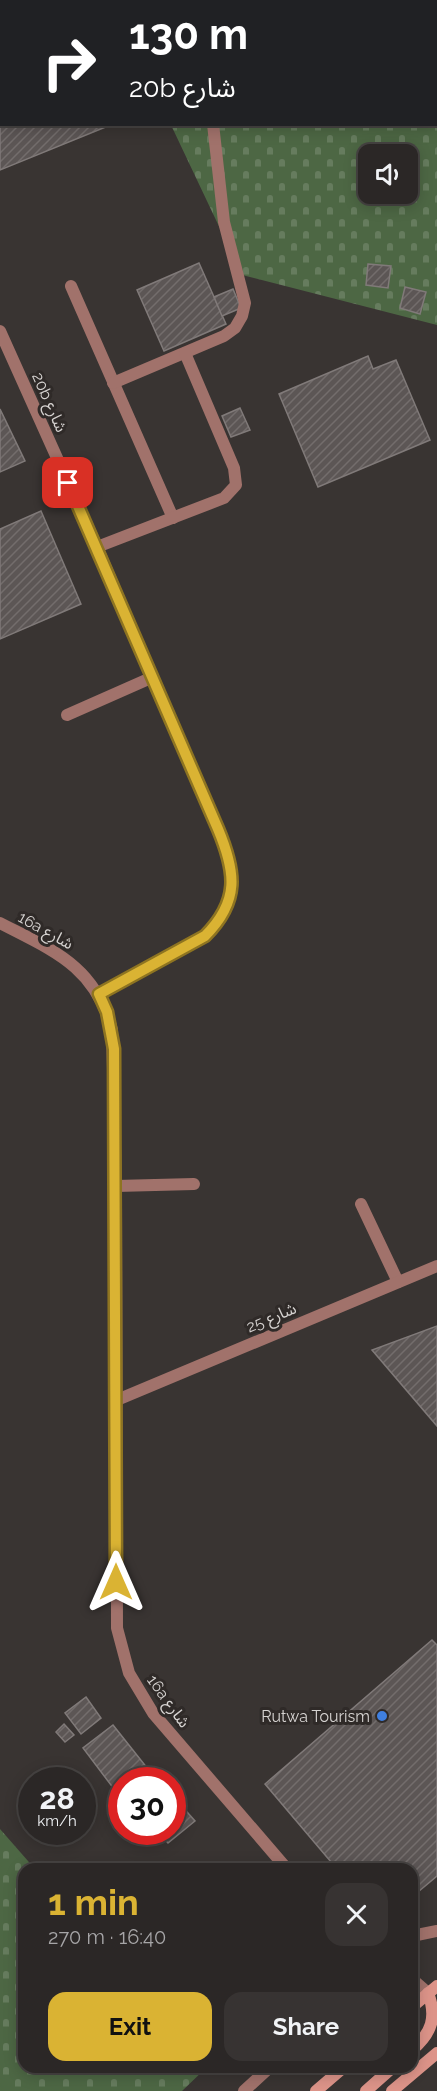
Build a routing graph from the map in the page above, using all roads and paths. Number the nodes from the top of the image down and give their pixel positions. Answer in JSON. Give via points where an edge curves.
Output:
{"nodes":[{"id":1,"x":213,"y":126,"type":"edge"},
{"id":2,"x":71,"y":286,"type":"dead end"},
{"id":3,"x":0,"y":331,"type":"edge"},
{"id":4,"x":185,"y":353,"type":"junction"},
{"id":5,"x":113,"y":384,"type":"junction"},
{"id":6,"x":172,"y":518,"type":"junction"},
{"id":7,"x":97,"y":548,"type":"junction"},
{"id":8,"x":153,"y":677,"type":"junction"},
{"id":9,"x":67,"y":715,"type":"dead end"},
{"id":10,"x":0,"y":923,"type":"edge"},
{"id":11,"x":99,"y":994,"type":"junction"},
{"id":12,"x":194,"y":1184,"type":"dead end"},
{"id":13,"x":116,"y":1186,"type":"junction"},
{"id":14,"x":361,"y":1204,"type":"dead end"},
{"id":15,"x":437,"y":1266,"type":"edge"},
{"id":16,"x":398,"y":1282,"type":"junction"},
{"id":17,"x":117,"y":1400,"type":"junction"},
{"id":18,"x":282,"y":1863,"type":"edge"},
{"id":19,"x":437,"y":1931,"type":"edge"},
{"id":20,"x":418,"y":1935,"type":"edge"},
{"id":21,"x":418,"y":1982,"type":"edge"},
{"id":22,"x":432,"y":1989,"type":"edge"},
{"id":23,"x":418,"y":2002,"type":"edge"},
{"id":24,"x":418,"y":2045,"type":"edge"},
{"id":25,"x":437,"y":2053,"type":"edge"},
{"id":26,"x":418,"y":2069,"type":"edge"},
{"id":27,"x":264,"y":2073,"type":"edge"},
{"id":28,"x":337,"y":2073,"type":"edge"},
{"id":29,"x":386,"y":2073,"type":"edge"},
{"id":30,"x":413,"y":2073,"type":"edge"},
{"id":31,"x":244,"y":2091,"type":"edge"},
{"id":32,"x":316,"y":2091,"type":"edge"},
{"id":33,"x":366,"y":2091,"type":"edge"},
{"id":34,"x":392,"y":2091,"type":"edge"}],
"edges":[{"from":1,"to":4,"type":"street","via":[[224,222],[245,303],[235,328]]},
{"from":2,"to":5,"type":"street"},
{"from":3,"to":7,"type":"street","name":"20b شارع"},
{"from":4,"to":5,"type":"street"},
{"from":4,"to":6,"type":"street","via":[[236,476],[236,485],[224,498]]},
{"from":5,"to":6,"type":"street"},
{"from":6,"to":7,"type":"street"},
{"from":7,"to":8,"type":"street","name":"20b شارع"},
{"from":8,"to":9,"type":"street"},
{"from":8,"to":11,"type":"street","name":"20b شارع","via":[[227,851],[232,888],[218,923],[205,936]]},
{"from":10,"to":11,"type":"street","name":"16a شارع","via":[[70,960]]},
{"from":11,"to":13,"type":"street","name":"16a شارع","via":[[114,1049]]},
{"from":12,"to":13,"type":"street"},
{"from":13,"to":17,"type":"street","name":"16a شارع"},
{"from":14,"to":16,"type":"street"},
{"from":15,"to":16,"type":"street","name":"شارع 25"},
{"from":16,"to":17,"type":"street","name":"شارع 25"},
{"from":17,"to":18,"type":"street","name":"16a شارع","via":[[115,1605],[129,1673],[153,1713]]},
{"from":19,"to":20,"type":"street"},
{"from":21,"to":22,"type":"street"},
{"from":22,"to":23,"type":"main road"},
{"from":22,"to":24,"type":"main road","via":[[433,2026]]},
{"from":25,"to":26,"type":"main road"},
{"from":27,"to":31,"type":"street"},
{"from":28,"to":32,"type":"main road"},
{"from":29,"to":33,"type":"main road"},
{"from":30,"to":34,"type":"main road"}]}
